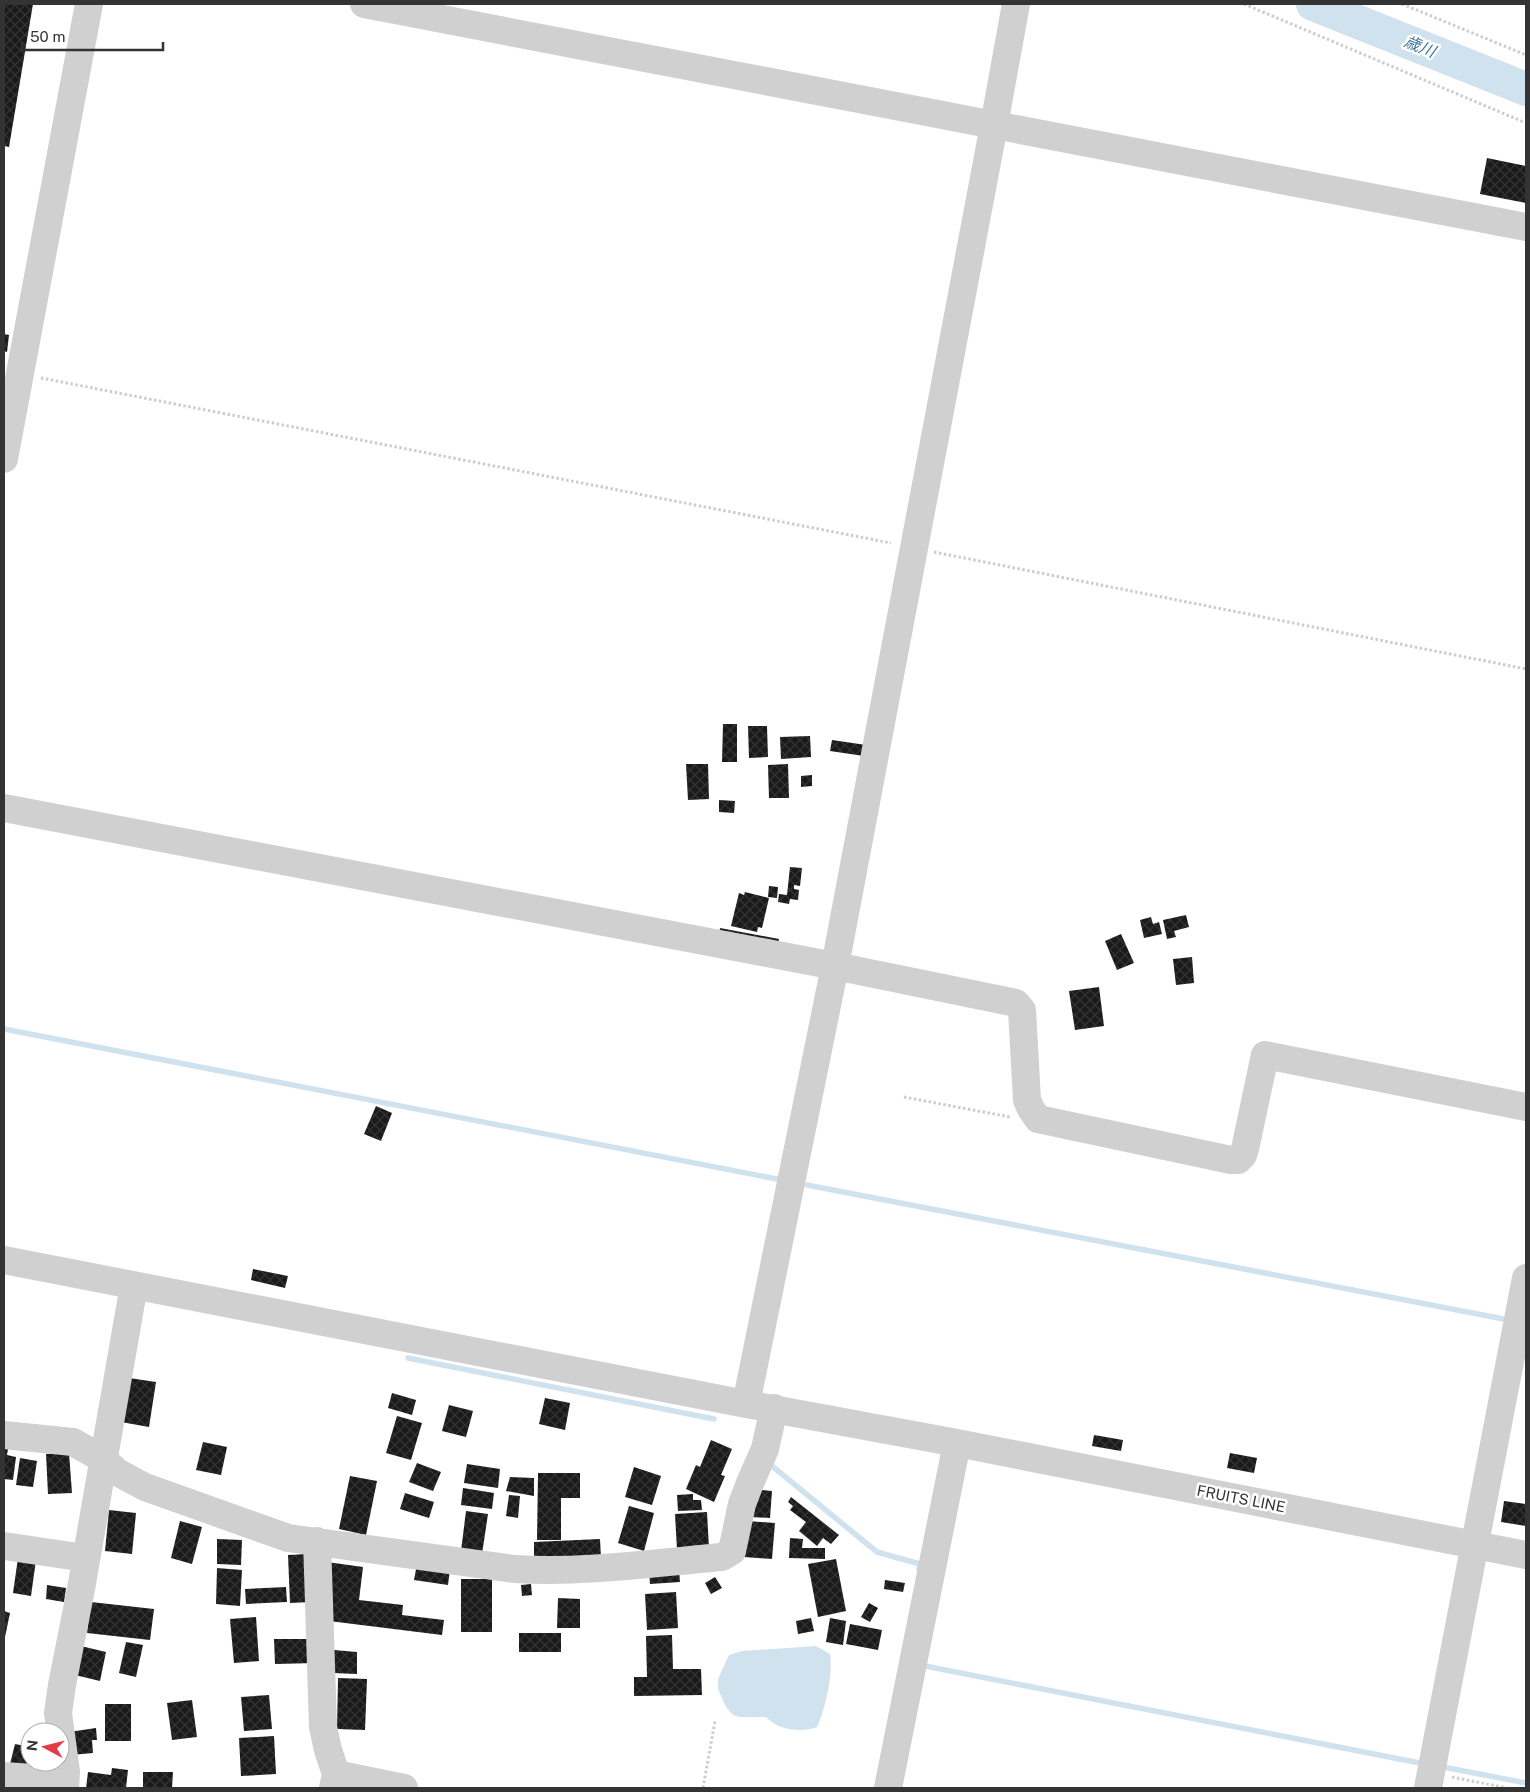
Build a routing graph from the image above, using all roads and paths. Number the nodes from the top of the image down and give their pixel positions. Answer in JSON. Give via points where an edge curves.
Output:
{"nodes":[{"id":1,"x":89,"y":4,"type":"edge"},
{"id":2,"x":364,"y":4,"type":"edge"},
{"id":3,"x":1016,"y":4,"type":"edge"},
{"id":4,"x":1244,"y":4,"type":"edge"},
{"id":5,"x":1402,"y":4,"type":"edge"},
{"id":6,"x":1526,"y":56,"type":"edge"},
{"id":7,"x":1526,"y":123,"type":"edge"},
{"id":8,"x":994,"y":125,"type":"junction"},
{"id":9,"x":1526,"y":227,"type":"edge"},
{"id":10,"x":20,"y":374,"type":"junction"},
{"id":11,"x":4,"y":458,"type":"edge"},
{"id":12,"x":914,"y":548,"type":"junction"},
{"id":13,"x":1526,"y":669,"type":"edge"},
{"id":14,"x":4,"y":808,"type":"edge"},
{"id":15,"x":835,"y":966,"type":"junction"},
{"id":16,"x":904,"y":1097,"type":"dead end"},
{"id":17,"x":1526,"y":1107,"type":"edge"},
{"id":18,"x":1034,"y":1113,"type":"junction"},
{"id":19,"x":4,"y":1260,"type":"edge"},
{"id":20,"x":1526,"y":1278,"type":"edge"},
{"id":21,"x":134,"y":1285,"type":"junction"},
{"id":22,"x":746,"y":1404,"type":"junction"},
{"id":23,"x":774,"y":1408,"type":"junction"},
{"id":24,"x":4,"y":1435,"type":"edge"},
{"id":25,"x":957,"y":1443,"type":"junction"},
{"id":26,"x":103,"y":1459,"type":"junction"},
{"id":27,"x":317,"y":1541,"type":"junction"},
{"id":28,"x":1475,"y":1545,"type":"junction"},
{"id":29,"x":4,"y":1546,"type":"edge"},
{"id":30,"x":1526,"y":1554,"type":"edge"},
{"id":31,"x":85,"y":1558,"type":"junction"},
{"id":32,"x":715,"y":1721,"type":"dead end"},
{"id":33,"x":4,"y":1776,"type":"edge"},
{"id":34,"x":65,"y":1780,"type":"edge"},
{"id":35,"x":334,"y":1781,"type":"edge"},
{"id":36,"x":1437,"y":1782,"type":"edge"},
{"id":37,"x":404,"y":1788,"type":"edge"},
{"id":38,"x":703,"y":1788,"type":"edge"},
{"id":39,"x":888,"y":1788,"type":"edge"},
{"id":40,"x":1507,"y":1788,"type":"edge"}],
"edges":[{"from":1,"to":10,"type":"street"},
{"from":2,"to":8,"type":"street"},
{"from":3,"to":8,"type":"street"},
{"from":4,"to":7,"type":"path"},
{"from":5,"to":6,"type":"path"},
{"from":8,"to":9,"type":"street"},
{"from":8,"to":12,"type":"street"},
{"from":10,"to":11,"type":"street"},
{"from":10,"to":12,"type":"path"},
{"from":12,"to":13,"type":"path"},
{"from":12,"to":15,"type":"street"},
{"from":14,"to":15,"type":"street"},
{"from":15,"to":18,"type":"street","via":[[1016,1003],[1022,1010],[1026,1100]]},
{"from":15,"to":22,"type":"street"},
{"from":16,"to":18,"type":"path","via":[[1022,1120]]},
{"from":17,"to":18,"type":"street","via":[[1265,1055],[1245,1149],[1238,1160],[1047,1122],[1038,1119]]},
{"from":19,"to":21,"type":"street","name":"FRUITS LINE"},
{"from":20,"to":28,"type":"street"},
{"from":21,"to":22,"type":"street","name":"FRUITS LINE"},
{"from":21,"to":26,"type":"street"},
{"from":22,"to":23,"type":"street","name":"FRUITS LINE"},
{"from":23,"to":25,"type":"street","name":"FRUITS LINE"},
{"from":23,"to":27,"type":"street","via":[[765,1449],[742,1504],[732,1551],[722,1557],[550,1571]]},
{"from":24,"to":26,"type":"street","via":[[73,1442]]},
{"from":25,"to":28,"type":"street","name":"FRUITS LINE"},
{"from":25,"to":39,"type":"street"},
{"from":26,"to":27,"type":"street","via":[[117,1472],[158,1492],[288,1538]]},
{"from":26,"to":31,"type":"street"},
{"from":27,"to":35,"type":"street","via":[[323,1726]]},
{"from":28,"to":30,"type":"street","name":"FRUITS LINE"},
{"from":28,"to":36,"type":"street"},
{"from":29,"to":31,"type":"street"},
{"from":31,"to":34,"type":"street","via":[[58,1713]]},
{"from":32,"to":38,"type":"path"},
{"from":33,"to":34,"type":"street"},
{"from":35,"to":37,"type":"street"},
{"from":36,"to":40,"type":"path"}]}
